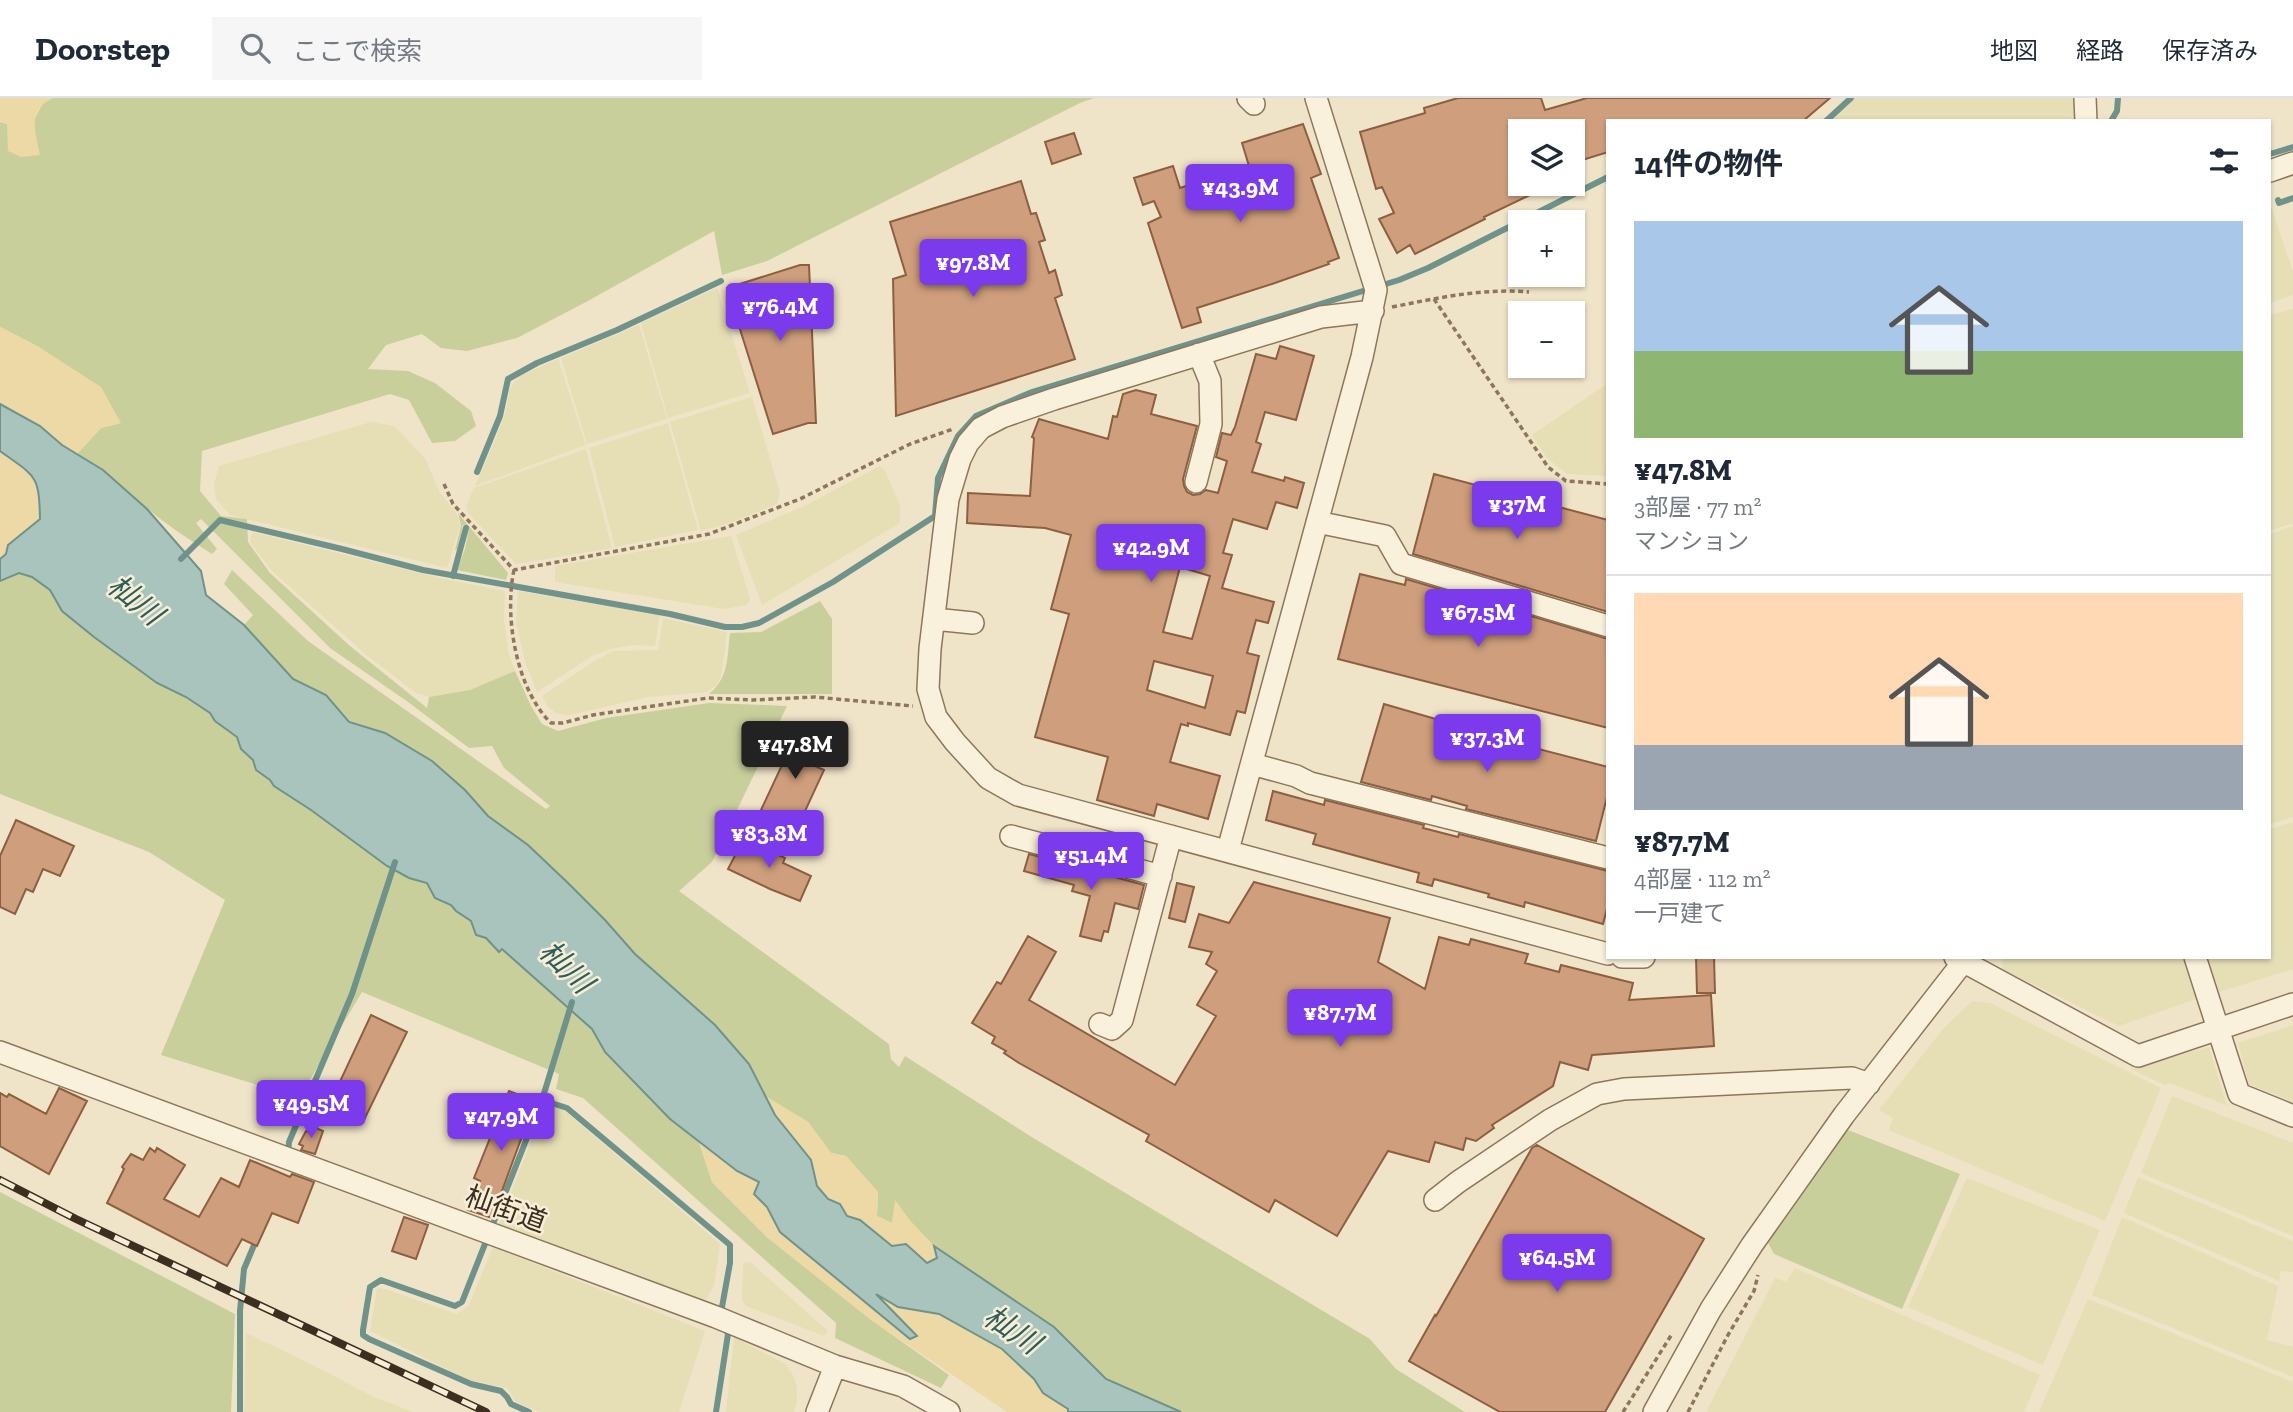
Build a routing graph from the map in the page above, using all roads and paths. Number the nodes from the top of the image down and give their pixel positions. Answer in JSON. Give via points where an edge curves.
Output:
{"nodes":[{"id":1,"x":1316,"y":98,"type":"edge"},
{"id":2,"x":2085,"y":98,"type":"edge"},
{"id":3,"x":2086,"y":119,"type":"edge"},
{"id":4,"x":2293,"y":163,"type":"edge"},
{"id":5,"x":2271,"y":171,"type":"edge"},
{"id":6,"x":1529,"y":292,"type":"dead end"},
{"id":7,"x":1375,"y":294,"type":"junction"},
{"id":8,"x":1434,"y":299,"type":"junction"},
{"id":9,"x":1411,"y":303,"type":"dead end"},
{"id":10,"x":1199,"y":354,"type":"junction"},
{"id":11,"x":957,"y":428,"type":"dead end"},
{"id":12,"x":1196,"y":482,"type":"dead end"},
{"id":13,"x":444,"y":484,"type":"dead end"},
{"id":14,"x":1606,"y":484,"type":"edge"},
{"id":15,"x":1317,"y":522,"type":"junction"},
{"id":16,"x":514,"y":570,"type":"junction"},
{"id":17,"x":934,"y":619,"type":"junction"},
{"id":18,"x":973,"y":623,"type":"dead end"},
{"id":19,"x":1606,"y":624,"type":"edge"},
{"id":20,"x":933,"y":705,"type":"junction"},
{"id":21,"x":1252,"y":764,"type":"junction"},
{"id":22,"x":1011,"y":836,"type":"dead end"},
{"id":23,"x":1171,"y":836,"type":"junction"},
{"id":24,"x":1228,"y":850,"type":"junction"},
{"id":25,"x":1606,"y":857,"type":"edge"},
{"id":26,"x":1161,"y":876,"type":"junction"},
{"id":27,"x":1606,"y":953,"type":"edge"},
{"id":28,"x":1961,"y":959,"type":"edge"},
{"id":29,"x":2196,"y":959,"type":"edge"},
{"id":30,"x":2293,"y":1004,"type":"edge"},
{"id":31,"x":1100,"y":1024,"type":"dead end"},
{"id":32,"x":2217,"y":1030,"type":"junction"},
{"id":33,"x":0,"y":1052,"type":"edge"},
{"id":34,"x":1869,"y":1084,"type":"junction"},
{"id":35,"x":2293,"y":1116,"type":"edge"},
{"id":36,"x":1435,"y":1200,"type":"dead end"},
{"id":37,"x":835,"y":1366,"type":"junction"},
{"id":38,"x":817,"y":1412,"type":"edge"},
{"id":39,"x":949,"y":1412,"type":"edge"},
{"id":40,"x":1654,"y":1412,"type":"edge"}],
"edges":[{"from":1,"to":7,"type":"street"},
{"from":2,"to":3,"type":"street"},
{"from":4,"to":5,"type":"street"},
{"from":6,"to":8,"type":"path","via":[[1501,289]]},
{"from":7,"to":10,"type":"street","via":[[1321,317]]},
{"from":7,"to":15,"type":"street"},
{"from":8,"to":9,"type":"path"},
{"from":8,"to":14,"type":"path","via":[[1549,467],[1566,481]]},
{"from":10,"to":12,"type":"street","via":[[1210,382],[1211,424]]},
{"from":10,"to":17,"type":"street","via":[[1054,398],[981,428],[960,459],[948,499]]},
{"from":11,"to":16,"type":"path","via":[[910,444],[800,499],[709,534]]},
{"from":13,"to":16,"type":"path","via":[[453,504]]},
{"from":15,"to":19,"type":"street","via":[[1385,536],[1401,565]]},
{"from":15,"to":21,"type":"street"},
{"from":16,"to":20,"type":"path","via":[[510,591],[517,658],[529,691],[551,723],[708,698],[815,697]]},
{"from":17,"to":18,"type":"street"},
{"from":17,"to":20,"type":"street","via":[[928,689]]},
{"from":20,"to":23,"type":"street","via":[[936,717],[955,742],[1003,788]]},
{"from":21,"to":24,"type":"street"},
{"from":21,"to":25,"type":"street"},
{"from":22,"to":26,"type":"street"},
{"from":23,"to":24,"type":"street"},
{"from":23,"to":26,"type":"street"},
{"from":24,"to":27,"type":"street"},
{"from":26,"to":31,"type":"street","via":[[1122,1020],[1112,1029]]},
{"from":28,"to":32,"type":"street","via":[[2138,1056]]},
{"from":28,"to":34,"type":"street"},
{"from":29,"to":32,"type":"street"},
{"from":30,"to":32,"type":"street"},
{"from":32,"to":35,"type":"street","via":[[2239,1094]]},
{"from":33,"to":37,"type":"street","name":"杣街道","via":[[716,1317]]},
{"from":34,"to":36,"type":"street","via":[[1852,1078],[1797,1080],[1597,1094],[1523,1138]]},
{"from":34,"to":40,"type":"street","via":[[1752,1244]]},
{"from":37,"to":38,"type":"street"},
{"from":37,"to":39,"type":"street","name":"杣街道","via":[[903,1386]]}]}
